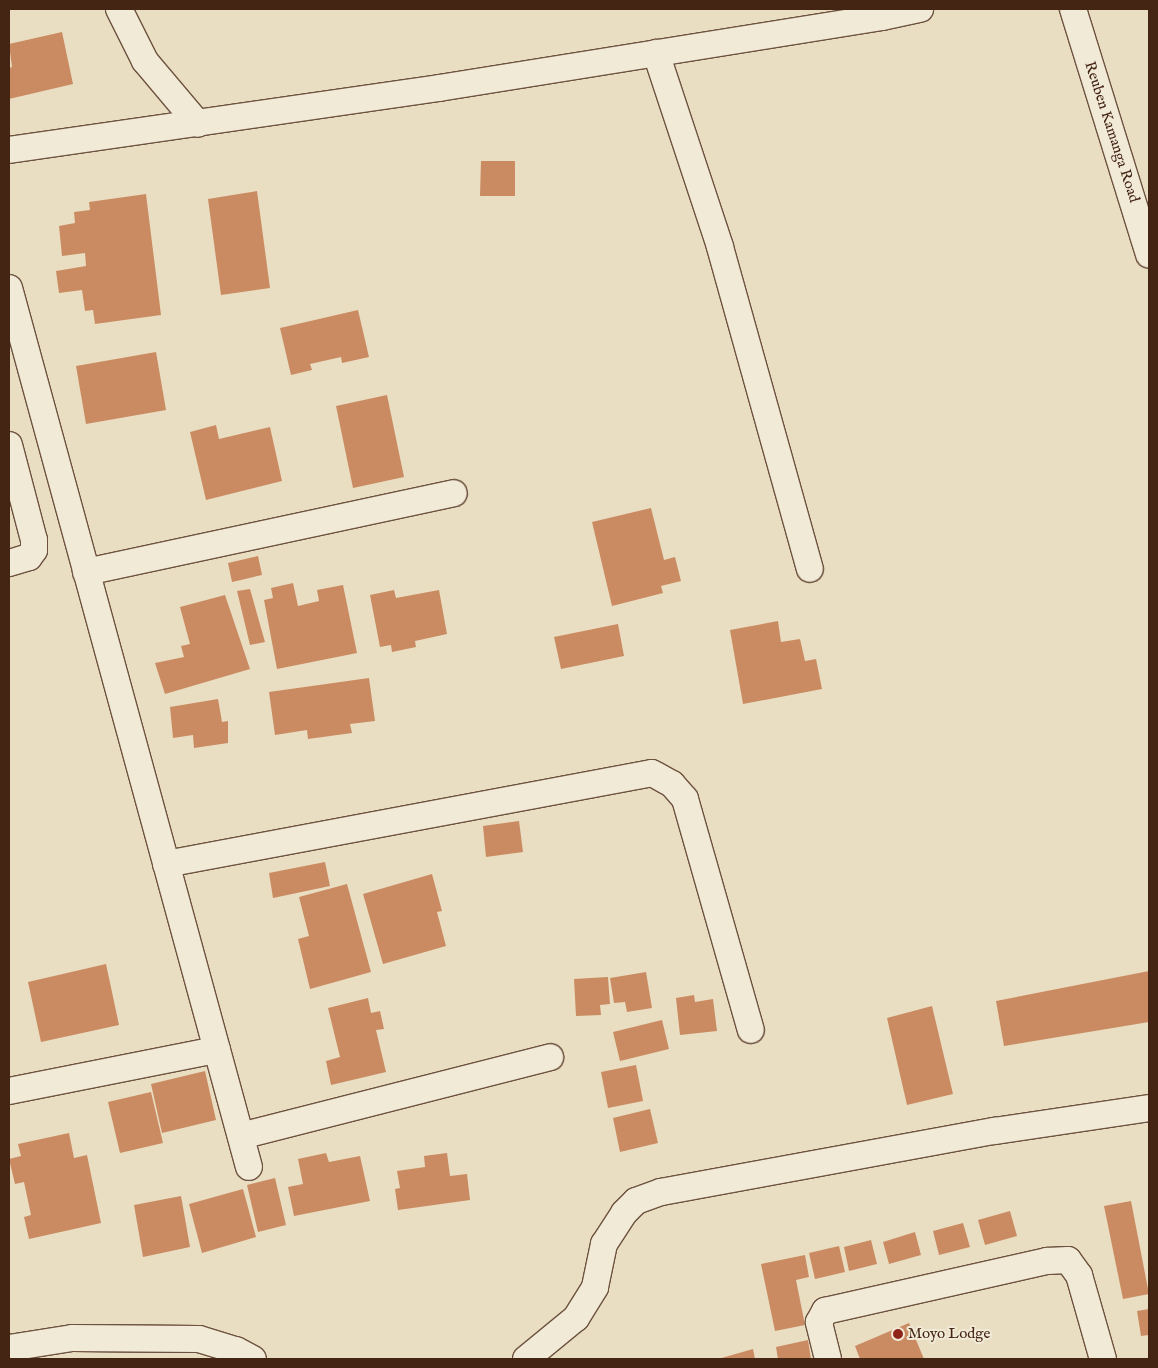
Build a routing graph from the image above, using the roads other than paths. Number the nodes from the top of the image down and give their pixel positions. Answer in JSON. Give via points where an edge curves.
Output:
{"nodes":[{"id":1,"x":119,"y":9,"type":"edge"},
{"id":2,"x":920,"y":9,"type":"edge"},
{"id":3,"x":1073,"y":9,"type":"edge"},
{"id":4,"x":656,"y":53,"type":"junction"},
{"id":5,"x":198,"y":124,"type":"junction"},
{"id":6,"x":9,"y":150,"type":"edge"},
{"id":7,"x":1149,"y":255,"type":"edge"},
{"id":8,"x":9,"y":288,"type":"edge"},
{"id":9,"x":9,"y":445,"type":"edge"},
{"id":10,"x":454,"y":493,"type":"dead end"},
{"id":11,"x":9,"y":563,"type":"edge"},
{"id":12,"x":810,"y":568,"type":"dead end"},
{"id":13,"x":86,"y":572,"type":"junction"},
{"id":14,"x":166,"y":864,"type":"junction"},
{"id":15,"x":752,"y":1030,"type":"dead end"},
{"id":16,"x":217,"y":1050,"type":"junction"},
{"id":17,"x":550,"y":1057,"type":"dead end"},
{"id":18,"x":9,"y":1091,"type":"edge"},
{"id":19,"x":1149,"y":1108,"type":"edge"},
{"id":20,"x":241,"y":1136,"type":"junction"},
{"id":21,"x":249,"y":1167,"type":"dead end"},
{"id":22,"x":9,"y":1348,"type":"edge"},
{"id":23,"x":253,"y":1359,"type":"edge"},
{"id":24,"x":526,"y":1359,"type":"edge"},
{"id":25,"x":828,"y":1359,"type":"edge"},
{"id":26,"x":1103,"y":1359,"type":"edge"}],
"edges":[{"from":1,"to":5,"type":"street","via":[[145,61]]},
{"from":2,"to":4,"type":"street"},
{"from":3,"to":7,"type":"street","name":"Reuben Kamanga Road"},
{"from":4,"to":5,"type":"street"},
{"from":4,"to":12,"type":"street","via":[[720,247]]},
{"from":5,"to":6,"type":"street"},
{"from":8,"to":13,"type":"street"},
{"from":9,"to":11,"type":"street","via":[[34,550],[29,557]]},
{"from":10,"to":13,"type":"street"},
{"from":13,"to":14,"type":"street"},
{"from":14,"to":15,"type":"street","via":[[652,773],[672,784],[685,799]]},
{"from":14,"to":16,"type":"street"},
{"from":16,"to":18,"type":"street"},
{"from":16,"to":20,"type":"street"},
{"from":17,"to":20,"type":"street"},
{"from":19,"to":24,"type":"street","via":[[995,1131],[636,1200],[604,1244],[595,1287],[576,1318]]},
{"from":20,"to":21,"type":"street"},
{"from":22,"to":23,"type":"street","via":[[72,1338],[199,1339],[236,1350]]},
{"from":25,"to":26,"type":"street","via":[[819,1322],[825,1311],[1047,1261],[1068,1260],[1080,1275]]}]}
